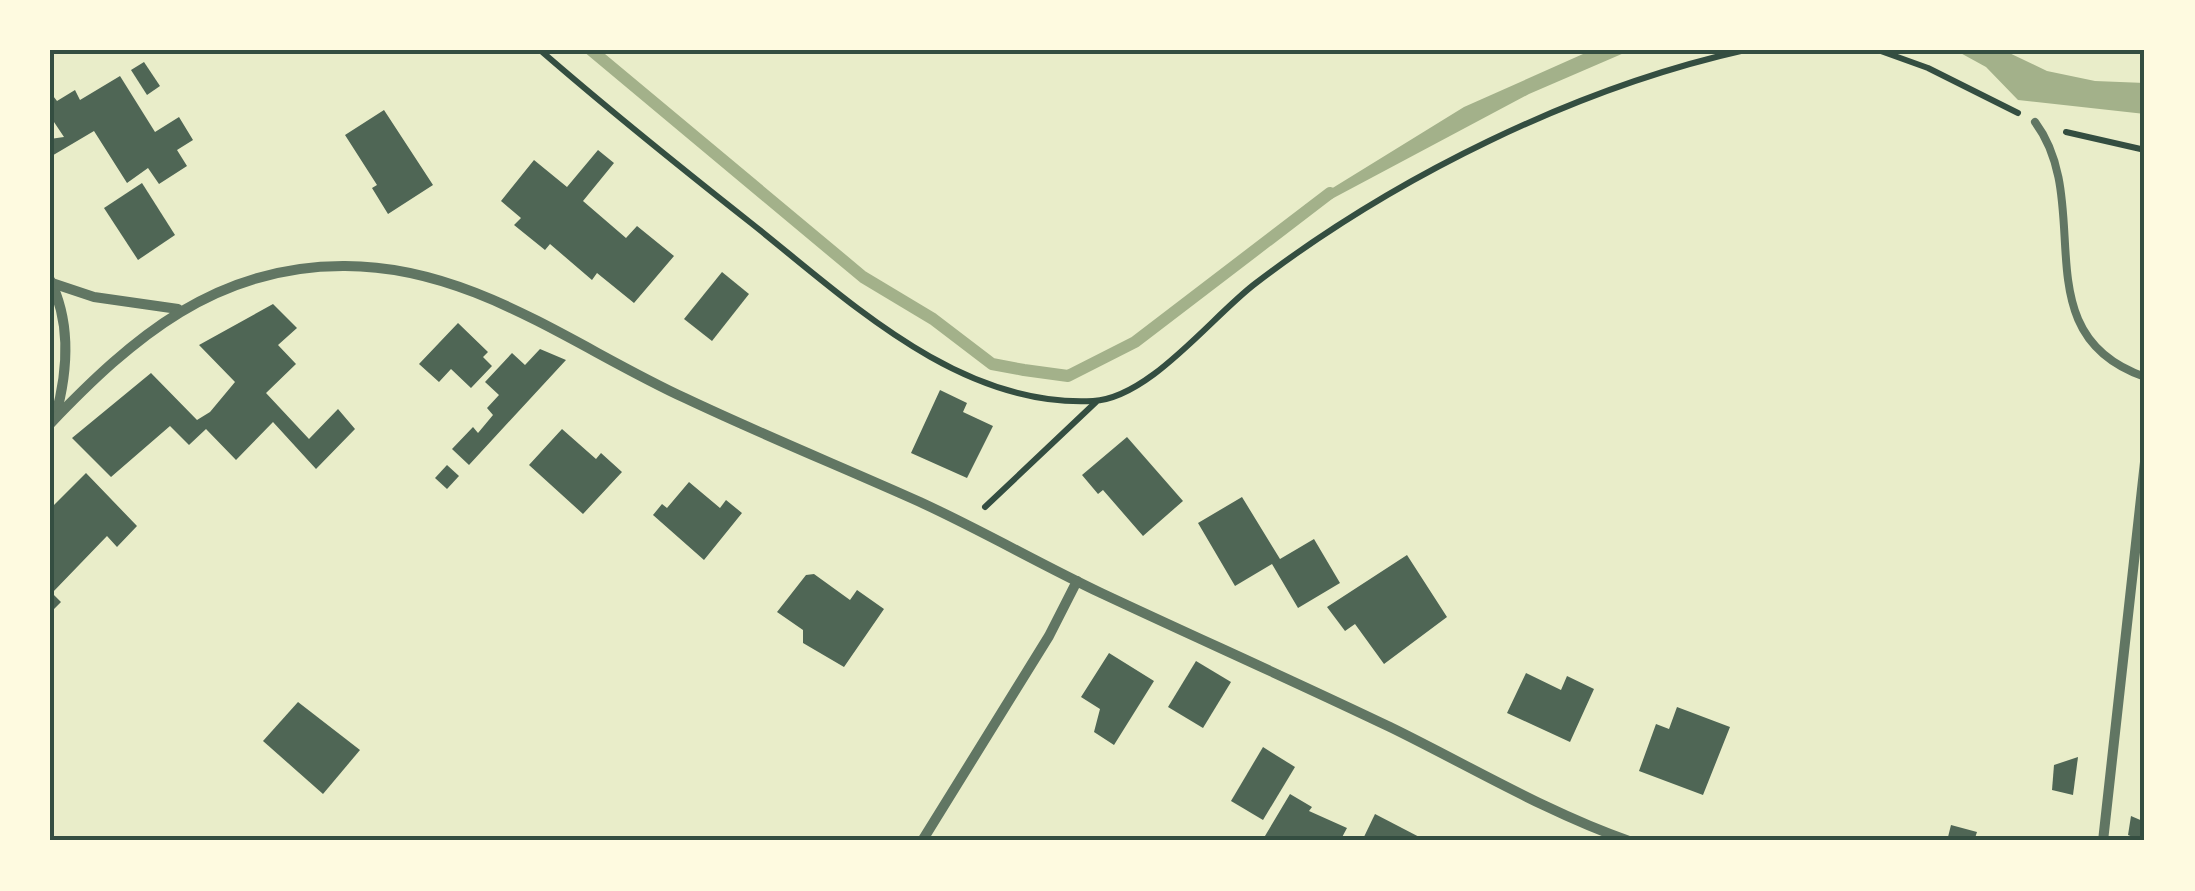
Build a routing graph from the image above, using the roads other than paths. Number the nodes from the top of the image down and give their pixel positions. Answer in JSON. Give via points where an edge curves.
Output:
{"nodes":[{"id":1,"x":2036,"y":122,"type":"road end"},
{"id":2,"x":51,"y":281,"type":"edge"},
{"id":3,"x":178,"y":309,"type":"junction"},
{"id":4,"x":2145,"y":377,"type":"edge"},
{"id":5,"x":52,"y":422,"type":"edge"},
{"id":6,"x":2145,"y":462,"type":"edge"},
{"id":7,"x":1076,"y":581,"type":"junction"},
{"id":8,"x":922,"y":841,"type":"edge"},
{"id":9,"x":1629,"y":841,"type":"edge"},
{"id":10,"x":2103,"y":841,"type":"edge"}],
"edges":[{"from":1,"to":4,"type":"lane","via":[[2050,142],[2064,194],[2064,257],[2074,317],[2111,365]]},
{"from":2,"to":3,"type":"street","via":[[94,297]]},
{"from":2,"to":5,"type":"street","via":[[65,324],[66,358]]},
{"from":3,"to":5,"type":"street"},
{"from":3,"to":7,"type":"street","via":[[273,275],[340,266],[446,280]]},
{"from":6,"to":10,"type":"street"},
{"from":7,"to":8,"type":"street"},
{"from":7,"to":9,"type":"street"}]}
